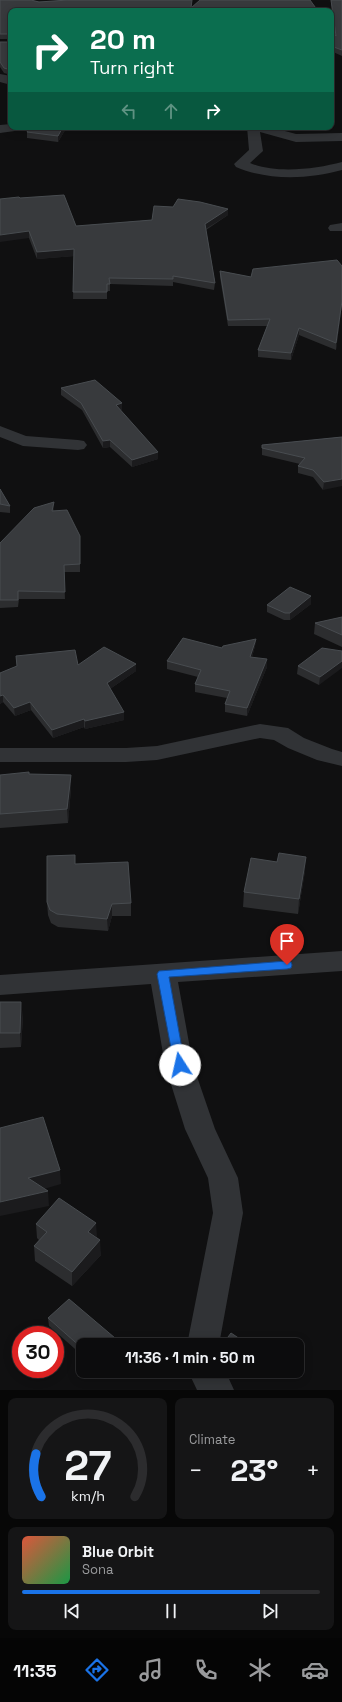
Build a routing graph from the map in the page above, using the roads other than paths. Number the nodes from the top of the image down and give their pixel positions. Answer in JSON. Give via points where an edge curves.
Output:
{"nodes":[{"id":1,"x":255,"y":130,"type":"edge"},
{"id":2,"x":266,"y":130,"type":"edge"},
{"id":3,"x":342,"y":137,"type":"edge"},
{"id":4,"x":342,"y":166,"type":"edge"},
{"id":5,"x":0,"y":431,"type":"edge"},
{"id":6,"x":78,"y":444,"type":"dead end"},
{"id":7,"x":0,"y":755,"type":"edge"},
{"id":8,"x":342,"y":759,"type":"edge"},
{"id":9,"x":342,"y":961,"type":"edge"},
{"id":10,"x":163,"y":974,"type":"junction"},
{"id":11,"x":0,"y":985,"type":"edge"},
{"id":12,"x":204,"y":1338,"type":"edge"},
{"id":13,"x":208,"y":1378,"type":"edge"},
{"id":14,"x":217,"y":1390,"type":"edge"}],
"edges":[{"from":1,"to":4,"type":"street","via":[[256,151],[241,164],[257,170],[307,172]]},
{"from":2,"to":3,"type":"street","via":[[296,138]]},
{"from":5,"to":6,"type":"street","via":[[23,441]]},
{"from":7,"to":8,"type":"street","via":[[157,753],[260,731],[280,733],[296,743]]},
{"from":9,"to":10,"type":"street"},
{"from":10,"to":11,"type":"street"},
{"from":10,"to":12,"type":"street","via":[[180,1065],[200,1129],[223,1178],[228,1213]]},
{"from":13,"to":14,"type":"street"}]}
